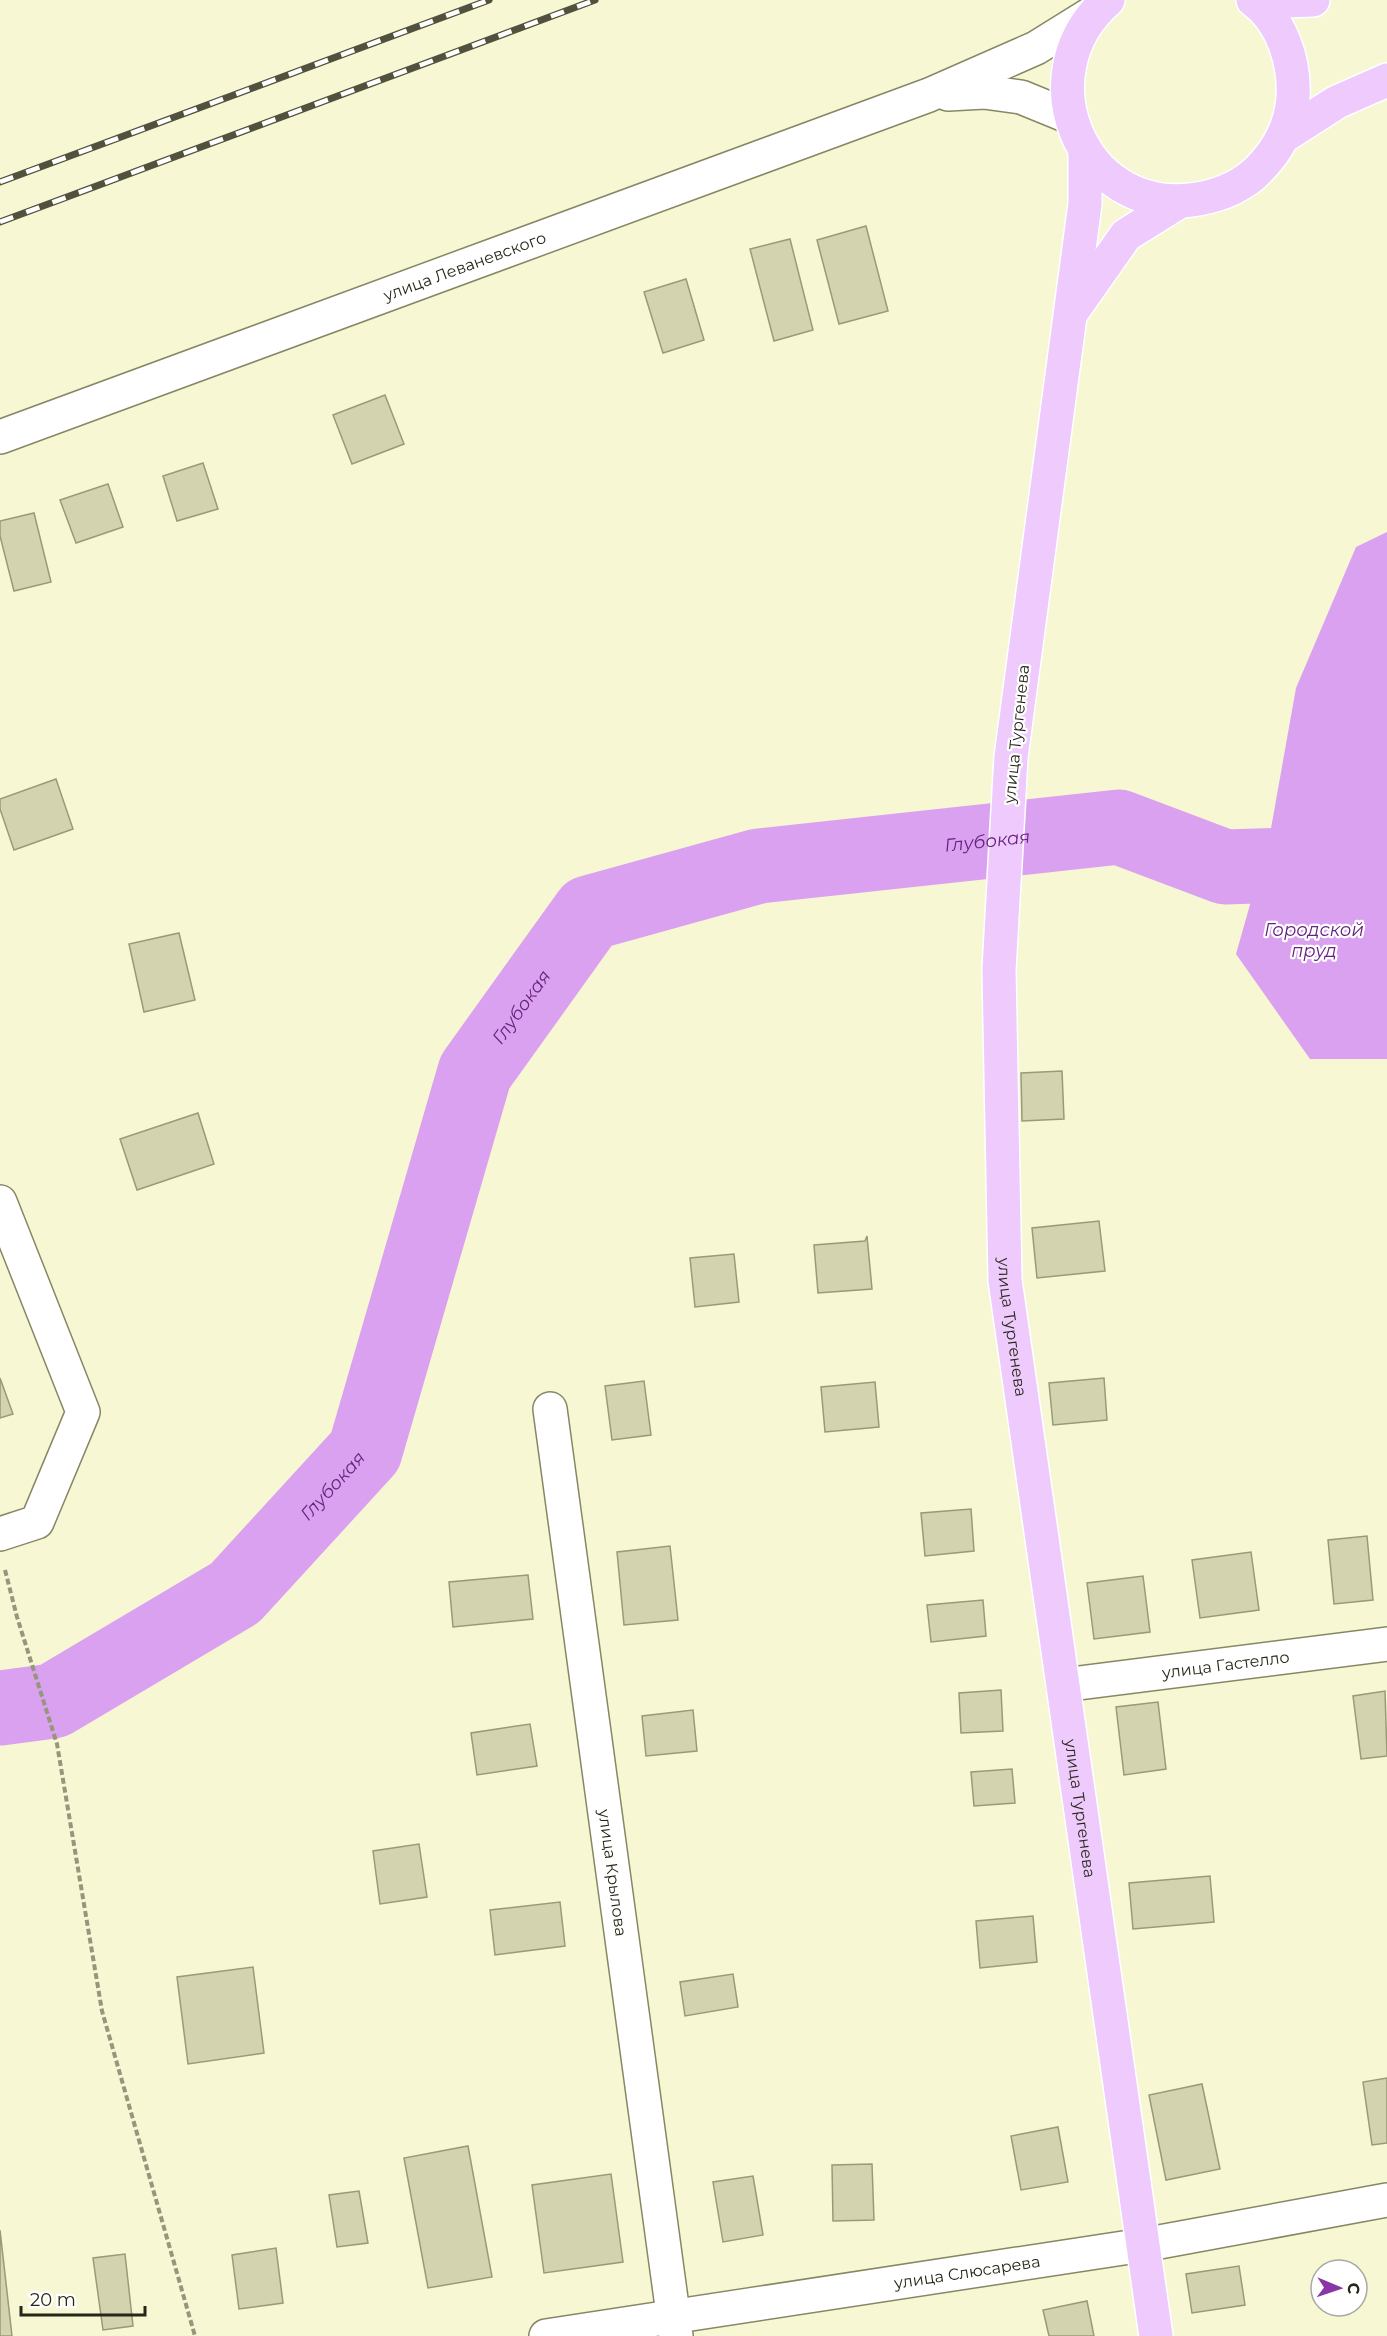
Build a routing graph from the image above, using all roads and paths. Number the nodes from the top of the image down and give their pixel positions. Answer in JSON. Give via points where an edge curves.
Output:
{"nodes":[{"id":1,"x":1313,"y":0,"type":"edge"},
{"id":2,"x":1255,"y":1,"type":"edge"},
{"id":3,"x":1101,"y":6,"type":"edge"},
{"id":4,"x":1387,"y":80,"type":"edge"},
{"id":5,"x":928,"y":95,"type":"junction"},
{"id":6,"x":1070,"y":117,"type":"junction"},
{"id":7,"x":1284,"y":136,"type":"junction"},
{"id":8,"x":1086,"y":150,"type":"junction"},
{"id":9,"x":1179,"y":202,"type":"junction"},
{"id":10,"x":1071,"y":313,"type":"junction"},
{"id":11,"x":0,"y":437,"type":"edge"},
{"id":12,"x":0,"y":1202,"type":"edge"},
{"id":13,"x":550,"y":1408,"type":"dead end"},
{"id":14,"x":1,"y":1548,"type":"edge"},
{"id":15,"x":1387,"y":1644,"type":"edge"},
{"id":16,"x":1063,"y":1685,"type":"junction"},
{"id":17,"x":1387,"y":2200,"type":"edge"},
{"id":18,"x":1143,"y":2245,"type":"junction"},
{"id":19,"x":675,"y":2326,"type":"edge"},
{"id":20,"x":195,"y":2336,"type":"edge"},
{"id":21,"x":546,"y":2336,"type":"edge"},
{"id":22,"x":1156,"y":2336,"type":"edge"}],
"edges":[{"from":1,"to":2,"type":"main road"},
{"from":2,"to":7,"type":"main road","via":[[1276,25],[1288,51],[1294,80]]},
{"from":3,"to":5,"type":"street","name":"улица Леваневского","via":[[1036,48]]},
{"from":3,"to":6,"type":"main road","via":[[1079,35],[1069,61],[1066,89]]},
{"from":4,"to":7,"type":"main road","via":[[1337,102]]},
{"from":5,"to":6,"type":"street","name":"улица Леваневского","via":[[984,92],[1022,97]]},
{"from":5,"to":11,"type":"street","name":"улица Леваневского"},
{"from":6,"to":8,"type":"main road"},
{"from":7,"to":9,"type":"main road","via":[[1265,164],[1241,185],[1211,198]]},
{"from":8,"to":9,"type":"main road","via":[[1093,162],[1118,183],[1147,197]]},
{"from":8,"to":10,"type":"main road","name":"улица Тургенева","via":[[1085,204]]},
{"from":9,"to":10,"type":"main road","name":"улица Тургенева","via":[[1125,235]]},
{"from":10,"to":16,"type":"main road","name":"улица Тургенева","via":[[1011,757],[999,969],[1005,1280]]},
{"from":12,"to":14,"type":"street","via":[[83,1412],[37,1522]]},
{"from":13,"to":19,"type":"street","name":"улица Крылова"},
{"from":14,"to":20,"type":"path","via":[[17,1617],[57,1744],[102,2011]]},
{"from":15,"to":16,"type":"street","name":"улица Гастелло"},
{"from":16,"to":18,"type":"main road","name":"улица Тургенева"},
{"from":17,"to":18,"type":"street","name":"улица Слюсарева"},
{"from":18,"to":19,"type":"street","name":"улица Слюсарева"},
{"from":18,"to":22,"type":"main road","name":"улица Тургенева"},
{"from":19,"to":21,"type":"street","name":"улица Слюсарева"}]}
